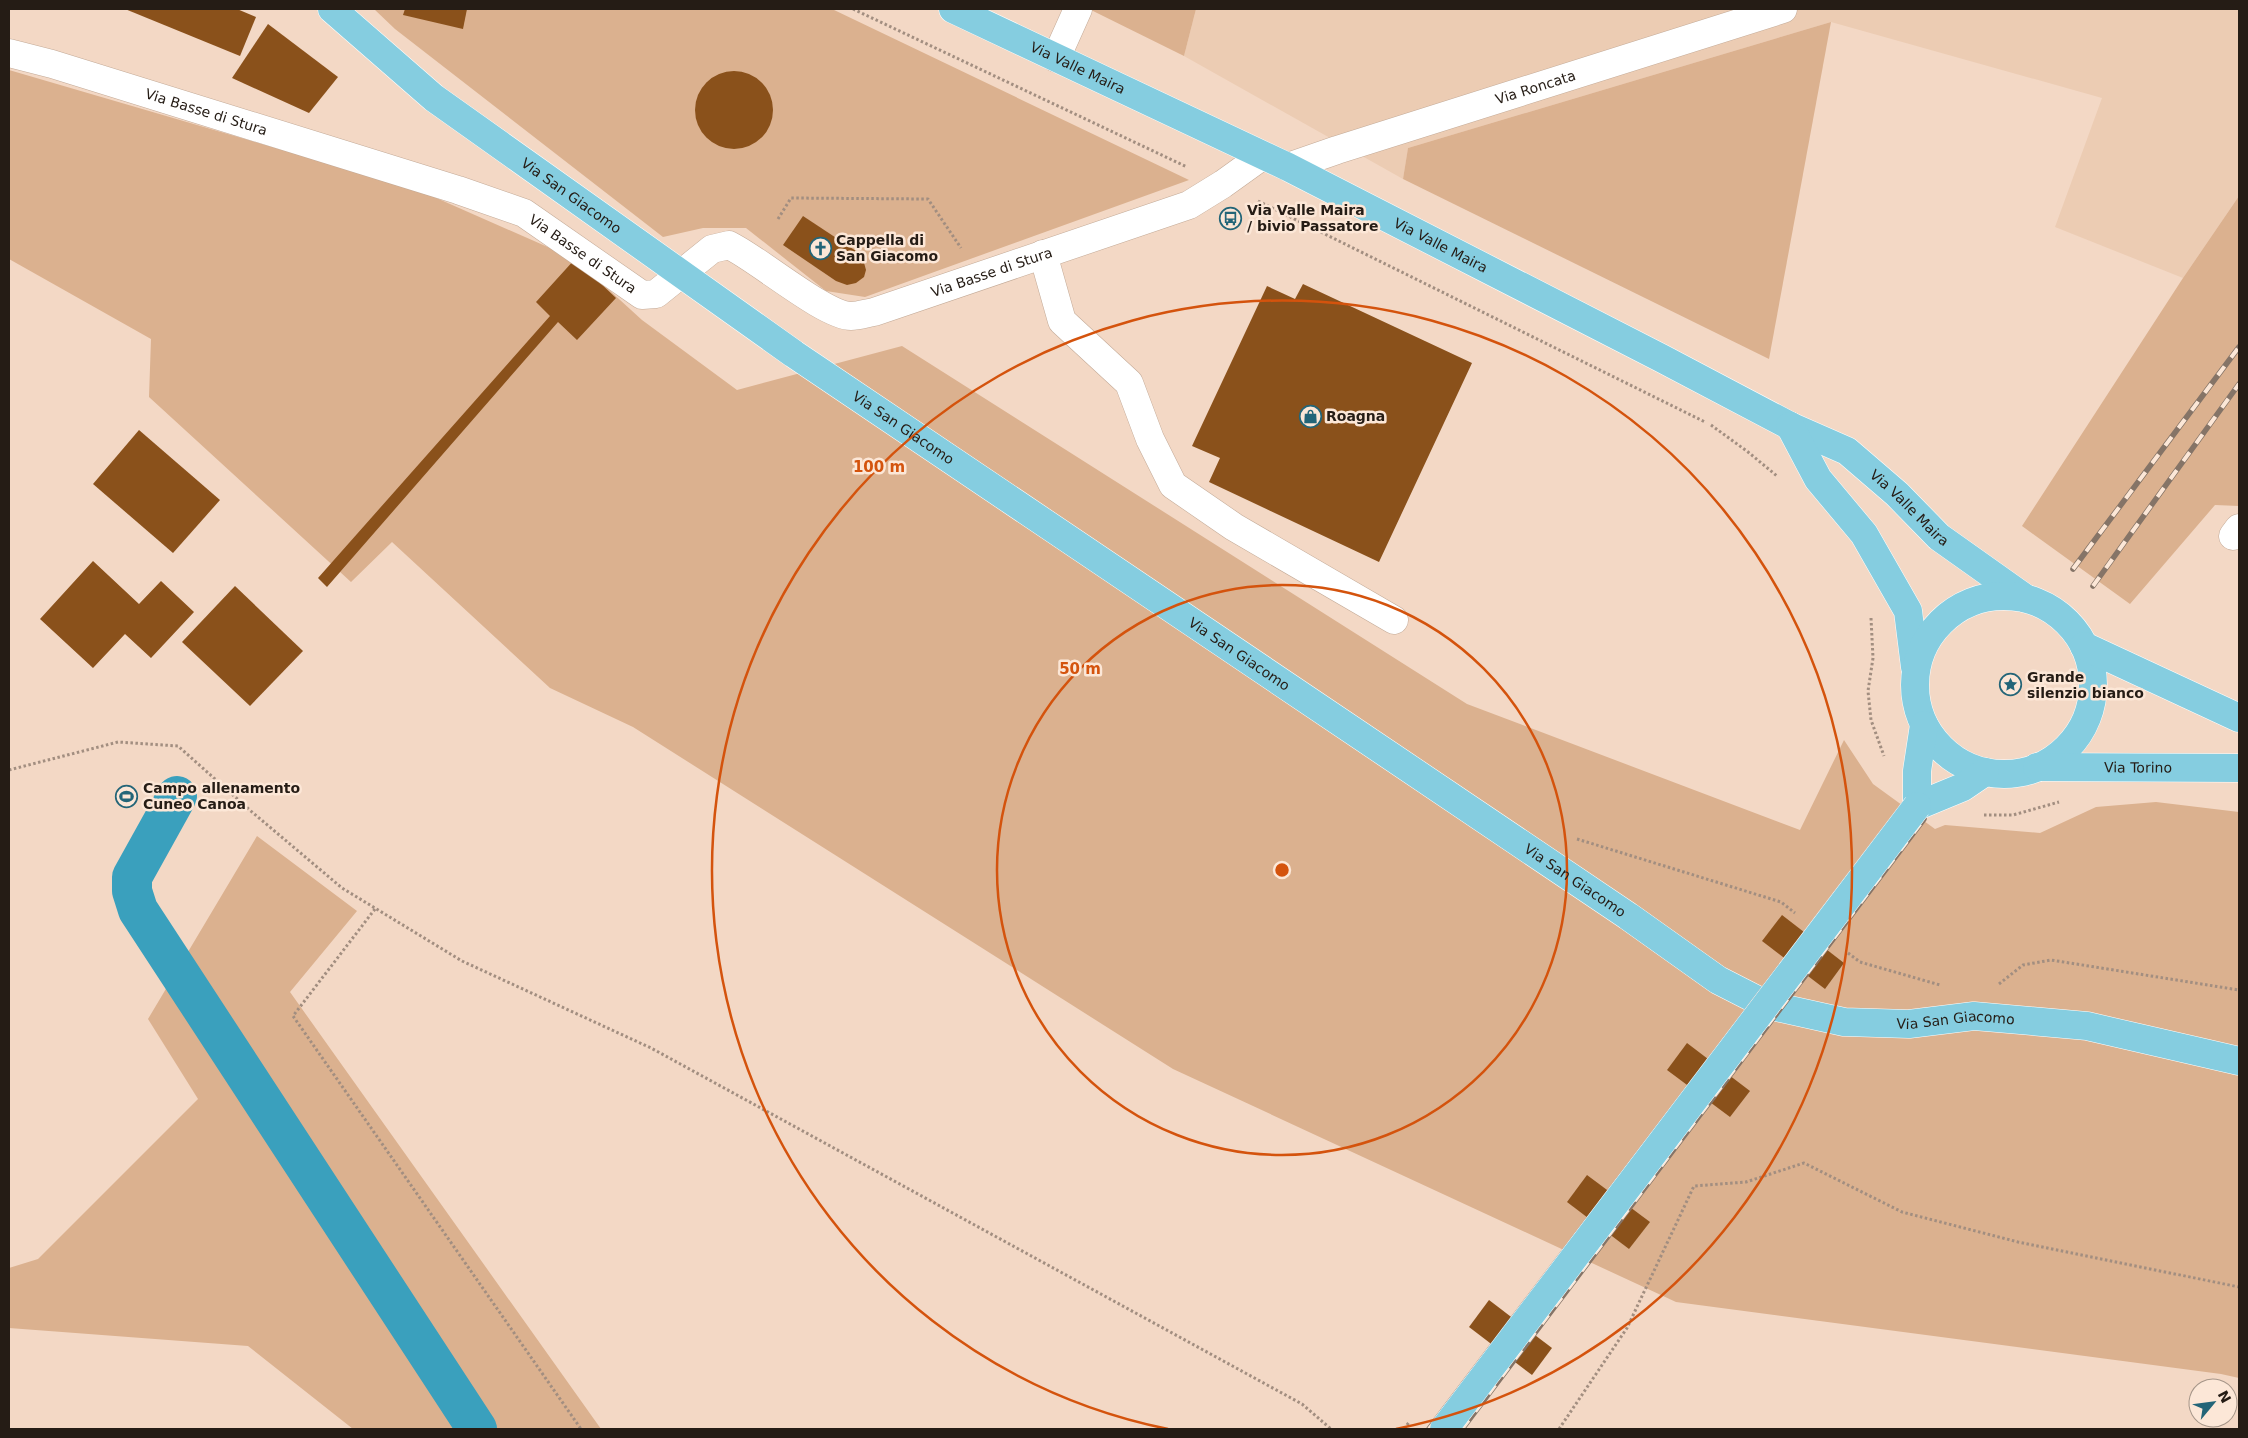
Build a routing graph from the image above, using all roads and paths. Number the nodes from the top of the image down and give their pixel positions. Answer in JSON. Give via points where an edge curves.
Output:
{"nodes":[{"id":1,"x":332,"y":9,"type":"edge"},
{"id":2,"x":853,"y":9,"type":"edge"},
{"id":3,"x":953,"y":9,"type":"edge"},
{"id":4,"x":1078,"y":9,"type":"edge"},
{"id":5,"x":1780,"y":9,"type":"edge"},
{"id":6,"x":986,"y":16,"type":"edge"},
{"id":7,"x":9,"y":54,"type":"edge"},
{"id":8,"x":1056,"y":58,"type":"junction"},
{"id":9,"x":1262,"y":156,"type":"junction"},
{"id":10,"x":1288,"y":168,"type":"junction"},
{"id":11,"x":1223,"y":184,"type":"junction"},
{"id":12,"x":778,"y":219,"type":"dead end"},
{"id":13,"x":1043,"y":254,"type":"junction"},
{"id":14,"x":682,"y":275,"type":"junction"},
{"id":15,"x":979,"y":276,"type":"junction"},
{"id":16,"x":1790,"y":426,"type":"junction"},
{"id":17,"x":1783,"y":481,"type":"dead end"},
{"id":18,"x":2025,"y":598,"type":"junction"},
{"id":19,"x":1870,"y":612,"type":"dead end"},
{"id":20,"x":1394,"y":620,"type":"dead end"},
{"id":21,"x":2084,"y":646,"type":"junction"},
{"id":22,"x":1915,"y":673,"type":"junction"},
{"id":23,"x":2239,"y":718,"type":"edge"},
{"id":24,"x":1924,"y":724,"type":"junction"},
{"id":25,"x":1884,"y":757,"type":"dead end"},
{"id":26,"x":2037,"y":768,"type":"junction"},
{"id":27,"x":2239,"y":768,"type":"edge"},
{"id":28,"x":9,"y":770,"type":"edge"},
{"id":29,"x":1985,"y":772,"type":"junction"},
{"id":30,"x":1917,"y":806,"type":"junction"},
{"id":31,"x":1574,"y":838,"type":"dead end"},
{"id":32,"x":375,"y":908,"type":"junction"},
{"id":33,"x":1797,"y":914,"type":"dead end"},
{"id":34,"x":1844,"y":950,"type":"dead end"},
{"id":35,"x":1945,"y":986,"type":"dead end"},
{"id":36,"x":2239,"y":990,"type":"edge"},
{"id":37,"x":1974,"y":1016,"type":"junction"},
{"id":38,"x":2239,"y":1061,"type":"edge"},
{"id":39,"x":2239,"y":1287,"type":"edge"},
{"id":40,"x":581,"y":1429,"type":"edge"},
{"id":41,"x":1331,"y":1429,"type":"edge"},
{"id":42,"x":1444,"y":1429,"type":"edge"},
{"id":43,"x":1559,"y":1429,"type":"edge"}],
"edges":[{"from":1,"to":14,"type":"main road","name":"Via San Giacomo","via":[[434,98]]},
{"from":2,"to":11,"type":"path"},
{"from":3,"to":6,"type":"main road","name":"Via Valle Maira"},
{"from":4,"to":8,"type":"street"},
{"from":5,"to":10,"type":"street","name":"Via Roncata"},
{"from":6,"to":8,"type":"main road","name":"Via Valle Maira"},
{"from":7,"to":14,"type":"street","name":"Via Basse di Stura","via":[[128,87],[524,213],[642,295],[656,294]]},
{"from":8,"to":9,"type":"main road","name":"Via Valle Maira"},
{"from":9,"to":10,"type":"main road","name":"Via Valle Maira"},
{"from":9,"to":11,"type":"street","name":"Via Basse di Stura"},
{"from":10,"to":16,"type":"main road","name":"Via Valle Maira"},
{"from":11,"to":13,"type":"street","name":"Via Basse di Stura","via":[[1189,205]]},
{"from":11,"to":17,"type":"path","via":[[1712,426]]},
{"from":12,"to":15,"type":"path","via":[[791,198],[928,199]]},
{"from":13,"to":15,"type":"street","name":"Via Basse di Stura"},
{"from":13,"to":20,"type":"street","via":[[1062,321],[1129,383],[1150,439],[1173,485],[1234,527]]},
{"from":14,"to":15,"type":"street","name":"Via Basse di Stura","via":[[712,249],[729,245],[746,253],[831,311],[851,316],[874,312]]},
{"from":14,"to":37,"type":"main road","name":"Via San Giacomo","via":[[1718,980],[1766,1005],[1844,1022],[1909,1024]]},
{"from":16,"to":18,"type":"main road","name":"Via Valle Maira","via":[[1847,451],[1897,494],[1939,537]]},
{"from":16,"to":22,"type":"main road","via":[[1818,480],[1864,534],[1908,611]]},
{"from":18,"to":21,"type":"main road","via":[[2049,608],[2069,624]]},
{"from":18,"to":22,"type":"main road","via":[[1996,596],[1967,603],[1942,620],[1924,644]]},
{"from":19,"to":25,"type":"path","via":[[1873,631],[1868,691],[1871,720]]},
{"from":21,"to":23,"type":"main road"},
{"from":21,"to":26,"type":"main road","via":[[2092,674],[2091,703],[2080,730],[2068,745]]},
{"from":22,"to":24,"type":"main road","via":[[1916,699]]},
{"from":24,"to":29,"type":"main road","via":[[1939,746],[1960,762]]},
{"from":24,"to":30,"type":"main road","via":[[1917,771]]},
{"from":26,"to":27,"type":"main road","name":"Via Torino"},
{"from":26,"to":29,"type":"main road","via":[[2011,774]]},
{"from":28,"to":32,"type":"path","via":[[118,742],[178,746],[342,888]]},
{"from":29,"to":30,"type":"main road","via":[[1963,787]]},
{"from":30,"to":42,"type":"main road","bridge":true},
{"from":31,"to":33,"type":"path","via":[[1781,902]]},
{"from":32,"to":40,"type":"path","via":[[293,1016]]},
{"from":32,"to":41,"type":"path","via":[[462,961],[652,1048],[1302,1404]]},
{"from":34,"to":35,"type":"path","via":[[1860,962]]},
{"from":36,"to":37,"type":"path","via":[[2051,960],[2023,965],[1986,997]]},
{"from":37,"to":38,"type":"main road","name":"Via San Giacomo","via":[[2087,1026]]},
{"from":39,"to":43,"type":"path","via":[[2018,1242],[1902,1212],[1804,1163],[1746,1182],[1694,1186],[1627,1328]]}]}
